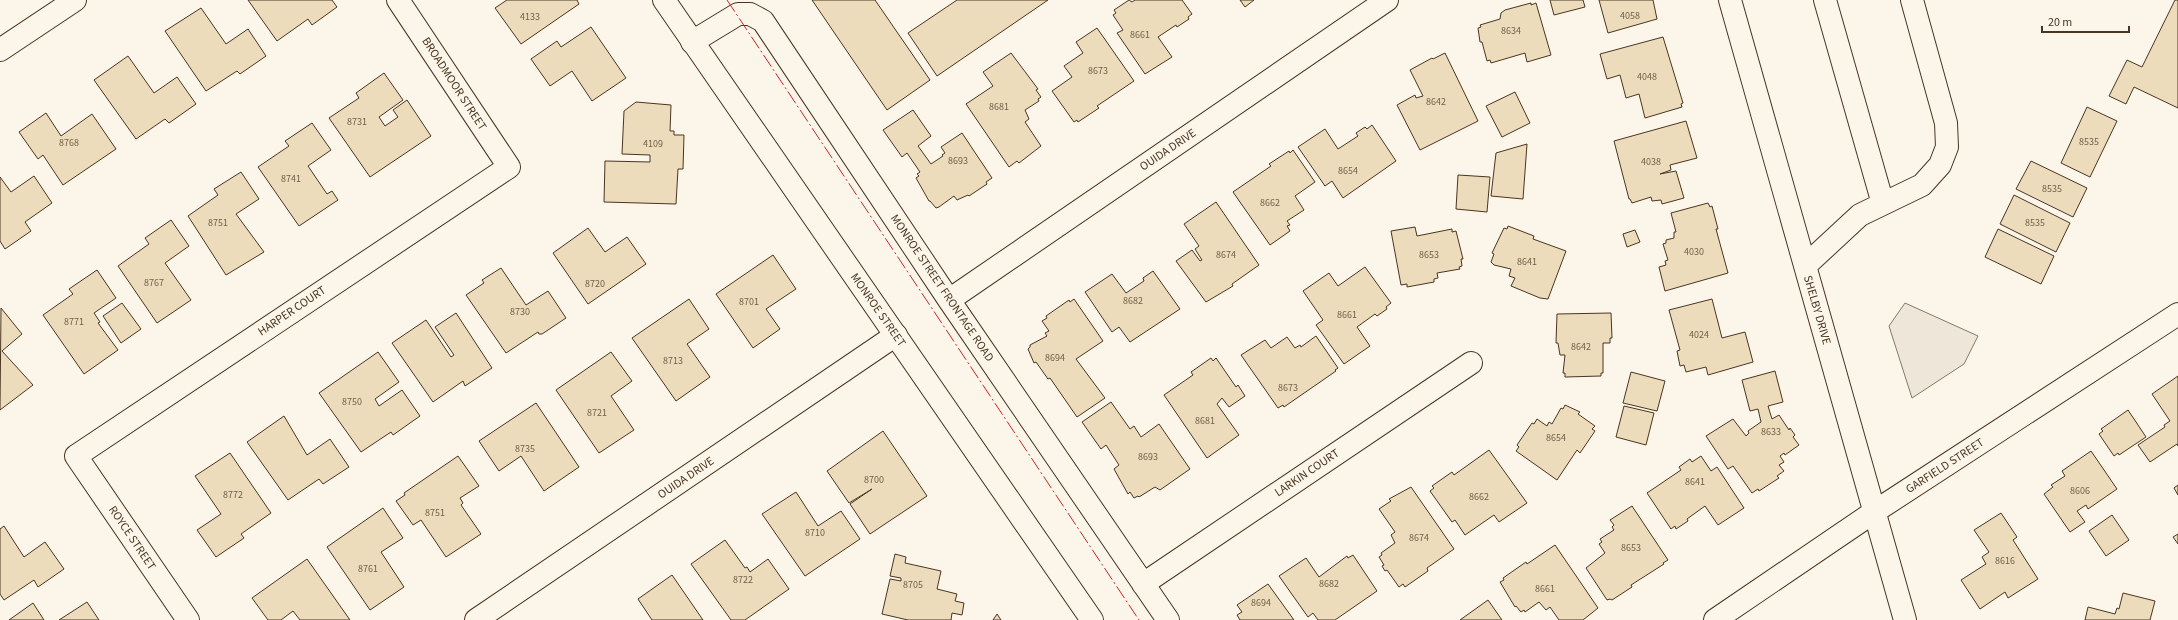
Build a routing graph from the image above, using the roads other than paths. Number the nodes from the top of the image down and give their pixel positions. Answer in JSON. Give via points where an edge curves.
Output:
{"nodes":[{"id":1,"x":75,"y":0,"type":"edge"},
{"id":2,"x":398,"y":0,"type":"edge"},
{"id":3,"x":664,"y":0,"type":"edge"},
{"id":4,"x":1387,"y":0,"type":"edge"},
{"id":5,"x":1730,"y":0,"type":"edge"},
{"id":6,"x":1825,"y":0,"type":"edge"},
{"id":7,"x":1912,"y":0,"type":"edge"},
{"id":8,"x":755,"y":7,"type":"edge"},
{"id":9,"x":692,"y":42,"type":"junction"},
{"id":10,"x":0,"y":50,"type":"edge"},
{"id":11,"x":509,"y":167,"type":"joint"},
{"id":12,"x":1883,"y":204,"type":"junction"},
{"id":13,"x":1805,"y":266,"type":"junction"},
{"id":14,"x":949,"y":300,"type":"junction"},
{"id":15,"x":2178,"y":314,"type":"edge"},
{"id":16,"x":896,"y":335,"type":"junction"},
{"id":17,"x":1471,"y":363,"type":"dead end"},
{"id":18,"x":76,"y":456,"type":"joint"},
{"id":19,"x":1874,"y":512,"type":"junction"},
{"id":20,"x":1144,"y":584,"type":"junction"},
{"id":21,"x":188,"y":620,"type":"edge"},
{"id":22,"x":476,"y":620,"type":"edge"},
{"id":23,"x":1092,"y":620,"type":"edge"},
{"id":24,"x":1168,"y":620,"type":"edge"},
{"id":25,"x":1715,"y":620,"type":"edge"},
{"id":26,"x":1905,"y":620,"type":"edge"}],
"edges":[{"from":1,"to":10,"type":"street"},
{"from":2,"to":11,"type":"street","name":"BROADMOOR STREET"},
{"from":3,"to":9,"type":"street","name":"MONROE STREET"},
{"from":4,"to":14,"type":"street","name":"OUIDA DRIVE"},
{"from":5,"to":13,"type":"street","name":"SHELBY DRIVE"},
{"from":6,"to":12,"type":"street"},
{"from":7,"to":12,"type":"street","via":[[1946,123],[1947,147],[1940,165],[1922,185]]},
{"from":8,"to":9,"type":"street","name":"MONROE STREET FRONTAGE ROAD","via":[[738,14]]},
{"from":8,"to":14,"type":"street","name":"MONROE STREET FRONTAGE ROAD"},
{"from":9,"to":16,"type":"street","name":"MONROE STREET"},
{"from":11,"to":18,"type":"street","name":"HARPER COURT"},
{"from":12,"to":13,"type":"street","via":[[1860,215]]},
{"from":13,"to":19,"type":"street","name":"SHELBY DRIVE"},
{"from":14,"to":20,"type":"street","name":"MONROE STREET FRONTAGE ROAD"},
{"from":15,"to":19,"type":"street","name":"GARFIELD STREET"},
{"from":16,"to":22,"type":"street","name":"OUIDA DRIVE"},
{"from":16,"to":23,"type":"street","name":"MONROE STREET"},
{"from":17,"to":20,"type":"street","name":"LARKIN COURT"},
{"from":18,"to":21,"type":"street","name":"ROYCE STREET"},
{"from":19,"to":25,"type":"street","name":"GARFIELD STREET"},
{"from":19,"to":26,"type":"street","name":"SHELBY DRIVE"},
{"from":20,"to":24,"type":"street","name":"MONROE STREET FRONTAGE ROAD"}]}
